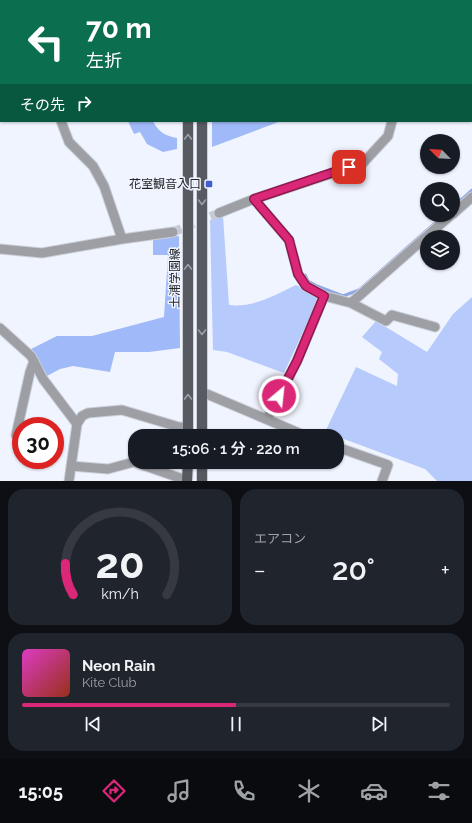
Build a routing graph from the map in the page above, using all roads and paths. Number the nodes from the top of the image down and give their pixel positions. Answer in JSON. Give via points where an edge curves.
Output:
{"nodes":[{"id":1,"x":61,"y":122,"type":"edge"},
{"id":2,"x":188,"y":122,"type":"edge"},
{"id":3,"x":202,"y":122,"type":"edge"},
{"id":4,"x":392,"y":122,"type":"edge"},
{"id":5,"x":188,"y":163,"type":"junction"},
{"id":6,"x":202,"y":163,"type":"junction"},
{"id":7,"x":472,"y":197,"type":"edge"},
{"id":8,"x":254,"y":199,"type":"junction"},
{"id":9,"x":460,"y":207,"type":"edge"},
{"id":10,"x":219,"y":213,"type":"tunnel mouth"},
{"id":11,"x":443,"y":222,"type":"edge"},
{"id":12,"x":173,"y":232,"type":"tunnel mouth"},
{"id":13,"x":122,"y":238,"type":"junction"},
{"id":14,"x":0,"y":249,"type":"edge"},
{"id":15,"x":324,"y":296,"type":"junction"},
{"id":16,"x":351,"y":304,"type":"junction"},
{"id":17,"x":435,"y":327,"type":"dead end"},
{"id":18,"x":0,"y":328,"type":"edge"},
{"id":19,"x":34,"y":361,"type":"junction"},
{"id":20,"x":202,"y":392,"type":"junction"},
{"id":21,"x":20,"y":417,"type":"edge"},
{"id":22,"x":267,"y":419,"type":"junction"},
{"id":23,"x":77,"y":424,"type":"junction"},
{"id":24,"x":184,"y":429,"type":"edge"},
{"id":25,"x":188,"y":429,"type":"edge"},
{"id":26,"x":202,"y":429,"type":"edge"},
{"id":27,"x":290,"y":429,"type":"edge"},
{"id":28,"x":344,"y":450,"type":"edge"},
{"id":29,"x":71,"y":466,"type":"junction"},
{"id":30,"x":188,"y":469,"type":"edge"},
{"id":31,"x":202,"y":469,"type":"edge"},
{"id":32,"x":187,"y":479,"type":"edge"},
{"id":33,"x":69,"y":481,"type":"edge"},
{"id":34,"x":202,"y":481,"type":"edge"},
{"id":35,"x":382,"y":481,"type":"edge"}],
"edges":[{"from":1,"to":13,"type":"street","via":[[69,142],[93,166],[104,186]]},
{"from":5,"to":2,"type":"main road","name":"土浦学園線","one_way":true},
{"from":3,"to":6,"type":"main road"},
{"from":4,"to":8,"type":"street","via":[[388,136],[363,163]]},
{"from":5,"to":6,"type":"street"},
{"from":25,"to":5,"type":"main road","name":"土浦学園線","one_way":true},
{"from":6,"to":20,"type":"main road","one_way":true},
{"from":7,"to":9,"type":"street"},
{"from":8,"to":10,"type":"street"},
{"from":8,"to":15,"type":"street","via":[[289,240],[298,274],[306,286]]},
{"from":11,"to":16,"type":"street"},
{"from":12,"to":13,"type":"street"},
{"from":13,"to":14,"type":"street","via":[[42,253]]},
{"from":15,"to":16,"type":"street"},
{"from":15,"to":22,"type":"street","via":[[297,361]]},
{"from":16,"to":17,"type":"street","via":[[386,321],[392,315]]},
{"from":18,"to":19,"type":"street"},
{"from":19,"to":21,"type":"street"},
{"from":19,"to":23,"type":"street","via":[[43,379]]},
{"from":20,"to":22,"type":"street"},
{"from":20,"to":26,"type":"main road"},
{"from":22,"to":27,"type":"street"},
{"from":23,"to":24,"type":"street","via":[[82,416],[88,413],[122,410]]},
{"from":23,"to":29,"type":"street"},
{"from":28,"to":35,"type":"street","via":[[388,466]]},
{"from":29,"to":32,"type":"street","via":[[108,469],[134,462]]},
{"from":29,"to":33,"type":"street"},
{"from":30,"to":32,"type":"main road"},
{"from":31,"to":34,"type":"main road"}]}
